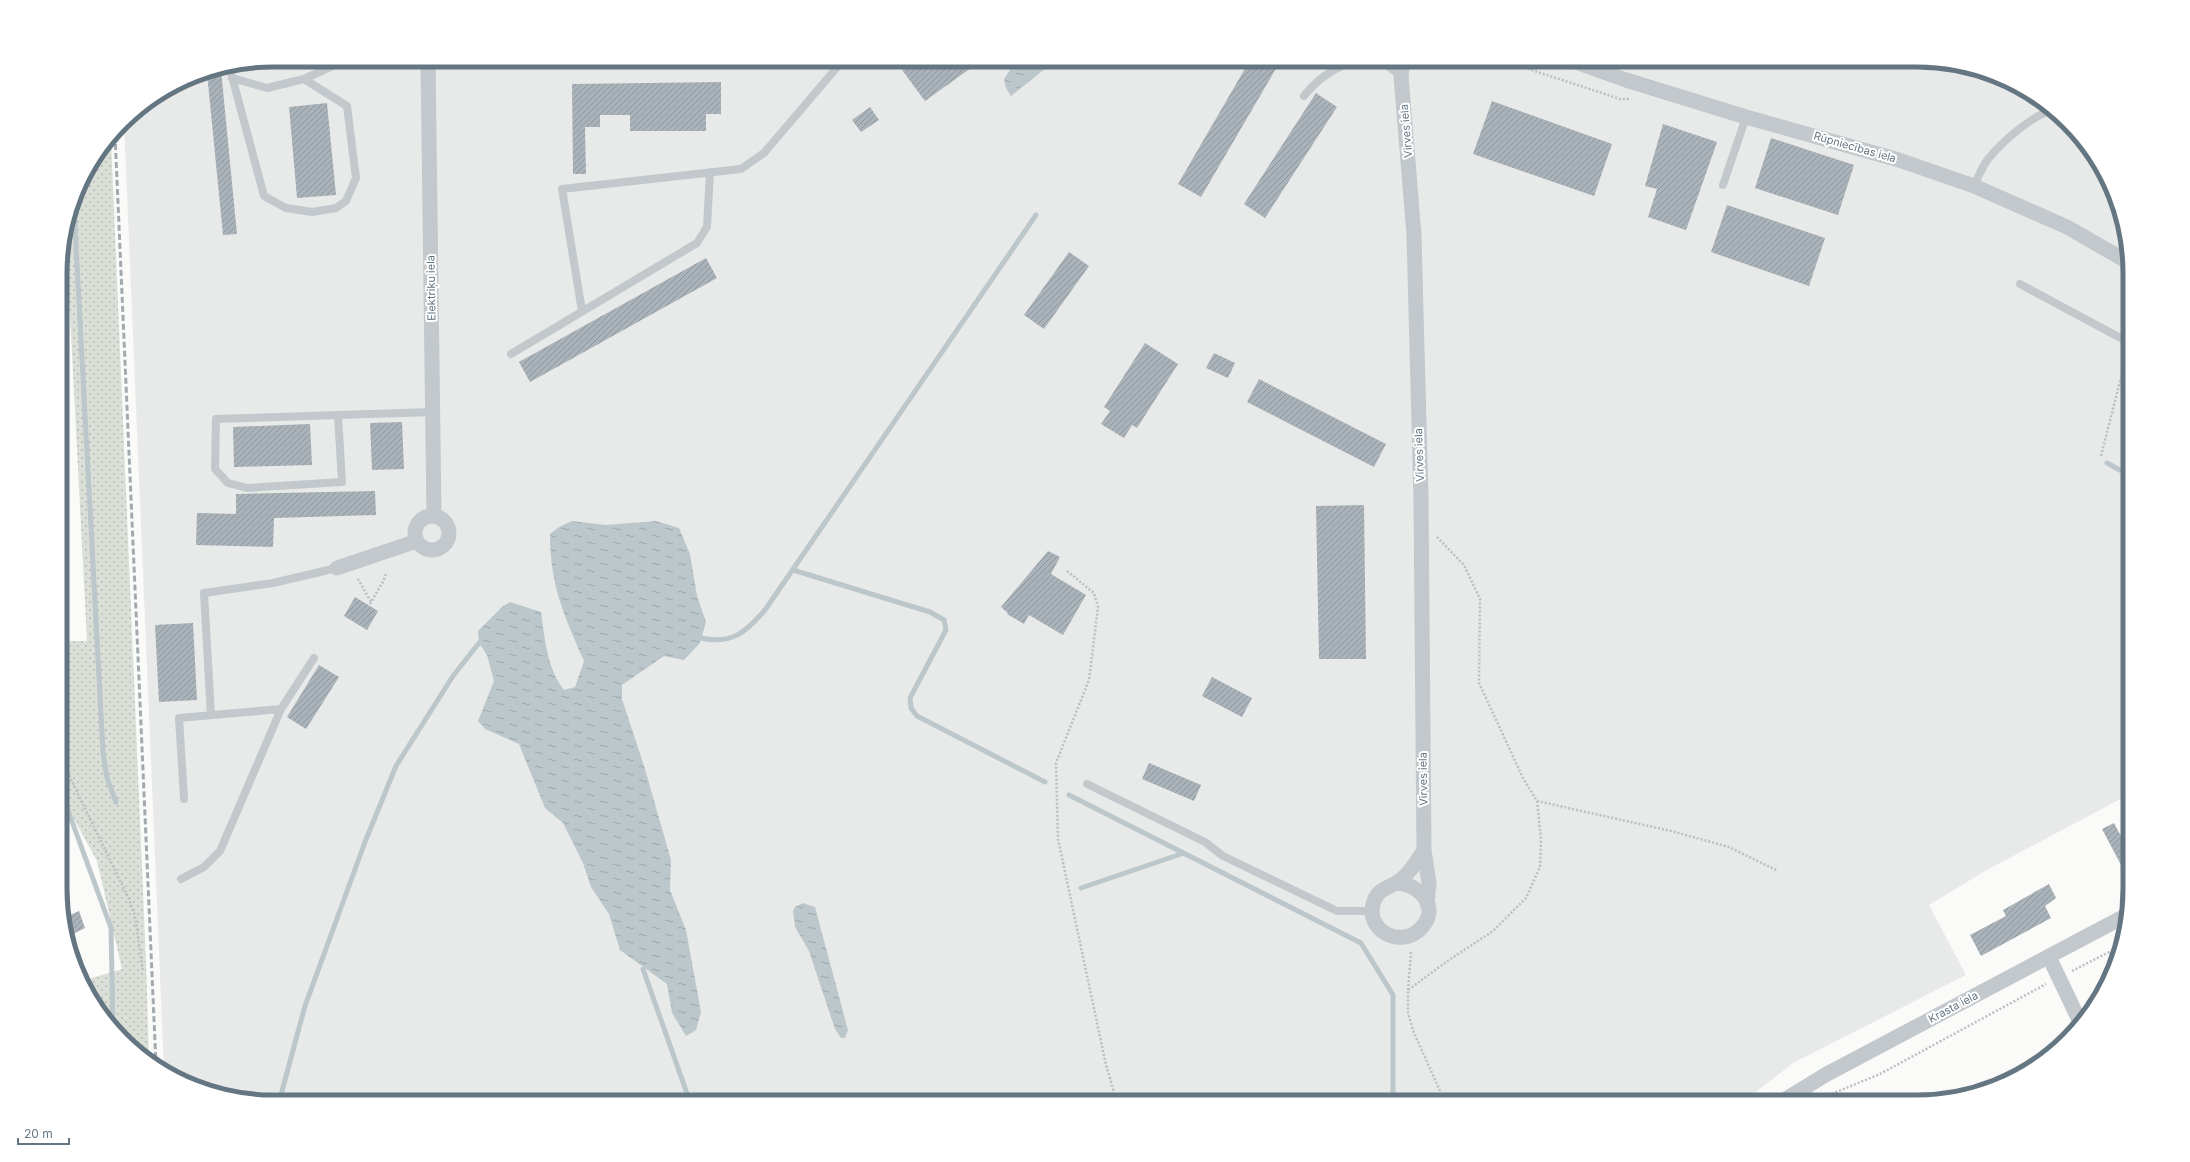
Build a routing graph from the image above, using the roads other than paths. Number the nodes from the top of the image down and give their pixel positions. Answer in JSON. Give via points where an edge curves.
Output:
{"nodes":[{"id":1,"x":330,"y":67,"type":"edge"},
{"id":2,"x":428,"y":67,"type":"edge"},
{"id":3,"x":837,"y":67,"type":"edge"},
{"id":4,"x":1340,"y":67,"type":"edge"},
{"id":5,"x":1389,"y":67,"type":"edge"},
{"id":6,"x":1402,"y":67,"type":"edge"},
{"id":7,"x":1590,"y":67,"type":"edge"},
{"id":8,"x":231,"y":71,"type":"edge"},
{"id":9,"x":1401,"y":76,"type":"junction"},
{"id":10,"x":232,"y":78,"type":"junction"},
{"id":11,"x":304,"y":79,"type":"junction"},
{"id":12,"x":1304,"y":96,"type":"dead end"},
{"id":13,"x":2046,"y":112,"type":"edge"},
{"id":14,"x":1746,"y":117,"type":"junction"},
{"id":15,"x":710,"y":172,"type":"junction"},
{"id":16,"x":1723,"y":185,"type":"dead end"},
{"id":17,"x":1974,"y":186,"type":"junction"},
{"id":18,"x":2123,"y":259,"type":"edge"},
{"id":19,"x":2020,"y":284,"type":"dead end"},
{"id":20,"x":582,"y":311,"type":"junction"},
{"id":21,"x":2123,"y":339,"type":"edge"},
{"id":22,"x":511,"y":354,"type":"dead end"},
{"id":23,"x":433,"y":412,"type":"junction"},
{"id":24,"x":338,"y":415,"type":"junction"},
{"id":25,"x":434,"y":516,"type":"junction"},
{"id":26,"x":417,"y":541,"type":"junction"},
{"id":27,"x":337,"y":568,"type":"joint"},
{"id":28,"x":314,"y":658,"type":"dead end"},
{"id":29,"x":281,"y":709,"type":"junction"},
{"id":30,"x":211,"y":715,"type":"junction"},
{"id":31,"x":1087,"y":784,"type":"dead end"},
{"id":32,"x":184,"y":799,"type":"dead end"},
{"id":33,"x":1424,"y":850,"type":"junction"},
{"id":34,"x":181,"y":879,"type":"dead end"},
{"id":35,"x":1397,"y":883,"type":"junction"},
{"id":36,"x":1428,"y":904,"type":"junction"},
{"id":37,"x":1372,"y":912,"type":"junction"},
{"id":38,"x":2121,"y":919,"type":"edge"},
{"id":39,"x":2049,"y":957,"type":"junction"},
{"id":40,"x":2078,"y":1018,"type":"edge"},
{"id":41,"x":1792,"y":1095,"type":"edge"}],
"edges":[{"from":1,"to":11,"type":"lane"},
{"from":2,"to":23,"type":"street","name":"Elektriķu iela"},
{"from":3,"to":15,"type":"lane","via":[[764,153],[741,169]]},
{"from":4,"to":12,"type":"lane","via":[[1313,84]]},
{"from":5,"to":9,"type":"lane"},
{"from":6,"to":9,"type":"street","name":"Virves iela"},
{"from":7,"to":14,"type":"street","name":"Rūpniecības iela"},
{"from":8,"to":10,"type":"lane"},
{"from":9,"to":33,"type":"street","name":"Virves iela","via":[[1414,235]]},
{"from":10,"to":11,"type":"lane","via":[[267,88]]},
{"from":10,"to":11,"type":"lane","via":[[264,196],[286,208],[312,212],[336,208],[346,201],[356,178],[347,106]]},
{"from":13,"to":17,"type":"lane","via":[[2028,121],[1988,159]]},
{"from":14,"to":16,"type":"lane"},
{"from":14,"to":17,"type":"street","name":"Rūpniecības iela","via":[[1899,160]]},
{"from":15,"to":20,"type":"lane","via":[[707,227],[697,243]]},
{"from":15,"to":20,"type":"lane","via":[[562,189]]},
{"from":17,"to":18,"type":"street","name":"Rūpniecības iela","via":[[2067,227]]},
{"from":19,"to":21,"type":"lane"},
{"from":20,"to":22,"type":"lane"},
{"from":23,"to":24,"type":"lane"},
{"from":23,"to":25,"type":"street","name":"Elektriķu iela"},
{"from":24,"to":24,"type":"lane","via":[[216,419],[215,469],[228,482],[247,488],[342,482]]},
{"from":25,"to":26,"type":"street","via":[[428,516],[418,523],[415,529]]},
{"from":25,"to":26,"type":"street","via":[[445,521],[448,526],[450,531],[447,543],[437,550],[431,550]]},
{"from":26,"to":27,"type":"street"},
{"from":27,"to":30,"type":"lane","via":[[273,583],[204,593]]},
{"from":28,"to":29,"type":"lane"},
{"from":29,"to":30,"type":"lane"},
{"from":29,"to":34,"type":"lane","via":[[220,851],[204,867]]},
{"from":30,"to":32,"type":"lane","via":[[179,718]]},
{"from":31,"to":37,"type":"lane","via":[[1205,842],[1223,856],[1337,911]]},
{"from":33,"to":35,"type":"street"},
{"from":33,"to":36,"type":"street","name":"Virves iela","via":[[1429,883]]},
{"from":35,"to":36,"type":"street","via":[[1416,888]]},
{"from":35,"to":37,"type":"street","via":[[1387,886],[1379,893]]},
{"from":36,"to":37,"type":"street","name":"Virves iela","via":[[1428,915],[1424,924],[1418,932],[1409,937],[1388,936],[1374,922]]},
{"from":38,"to":39,"type":"street","name":"Krasta iela"},
{"from":39,"to":40,"type":"street"},
{"from":39,"to":41,"type":"street","name":"Krasta iela","via":[[1827,1074]]}]}
